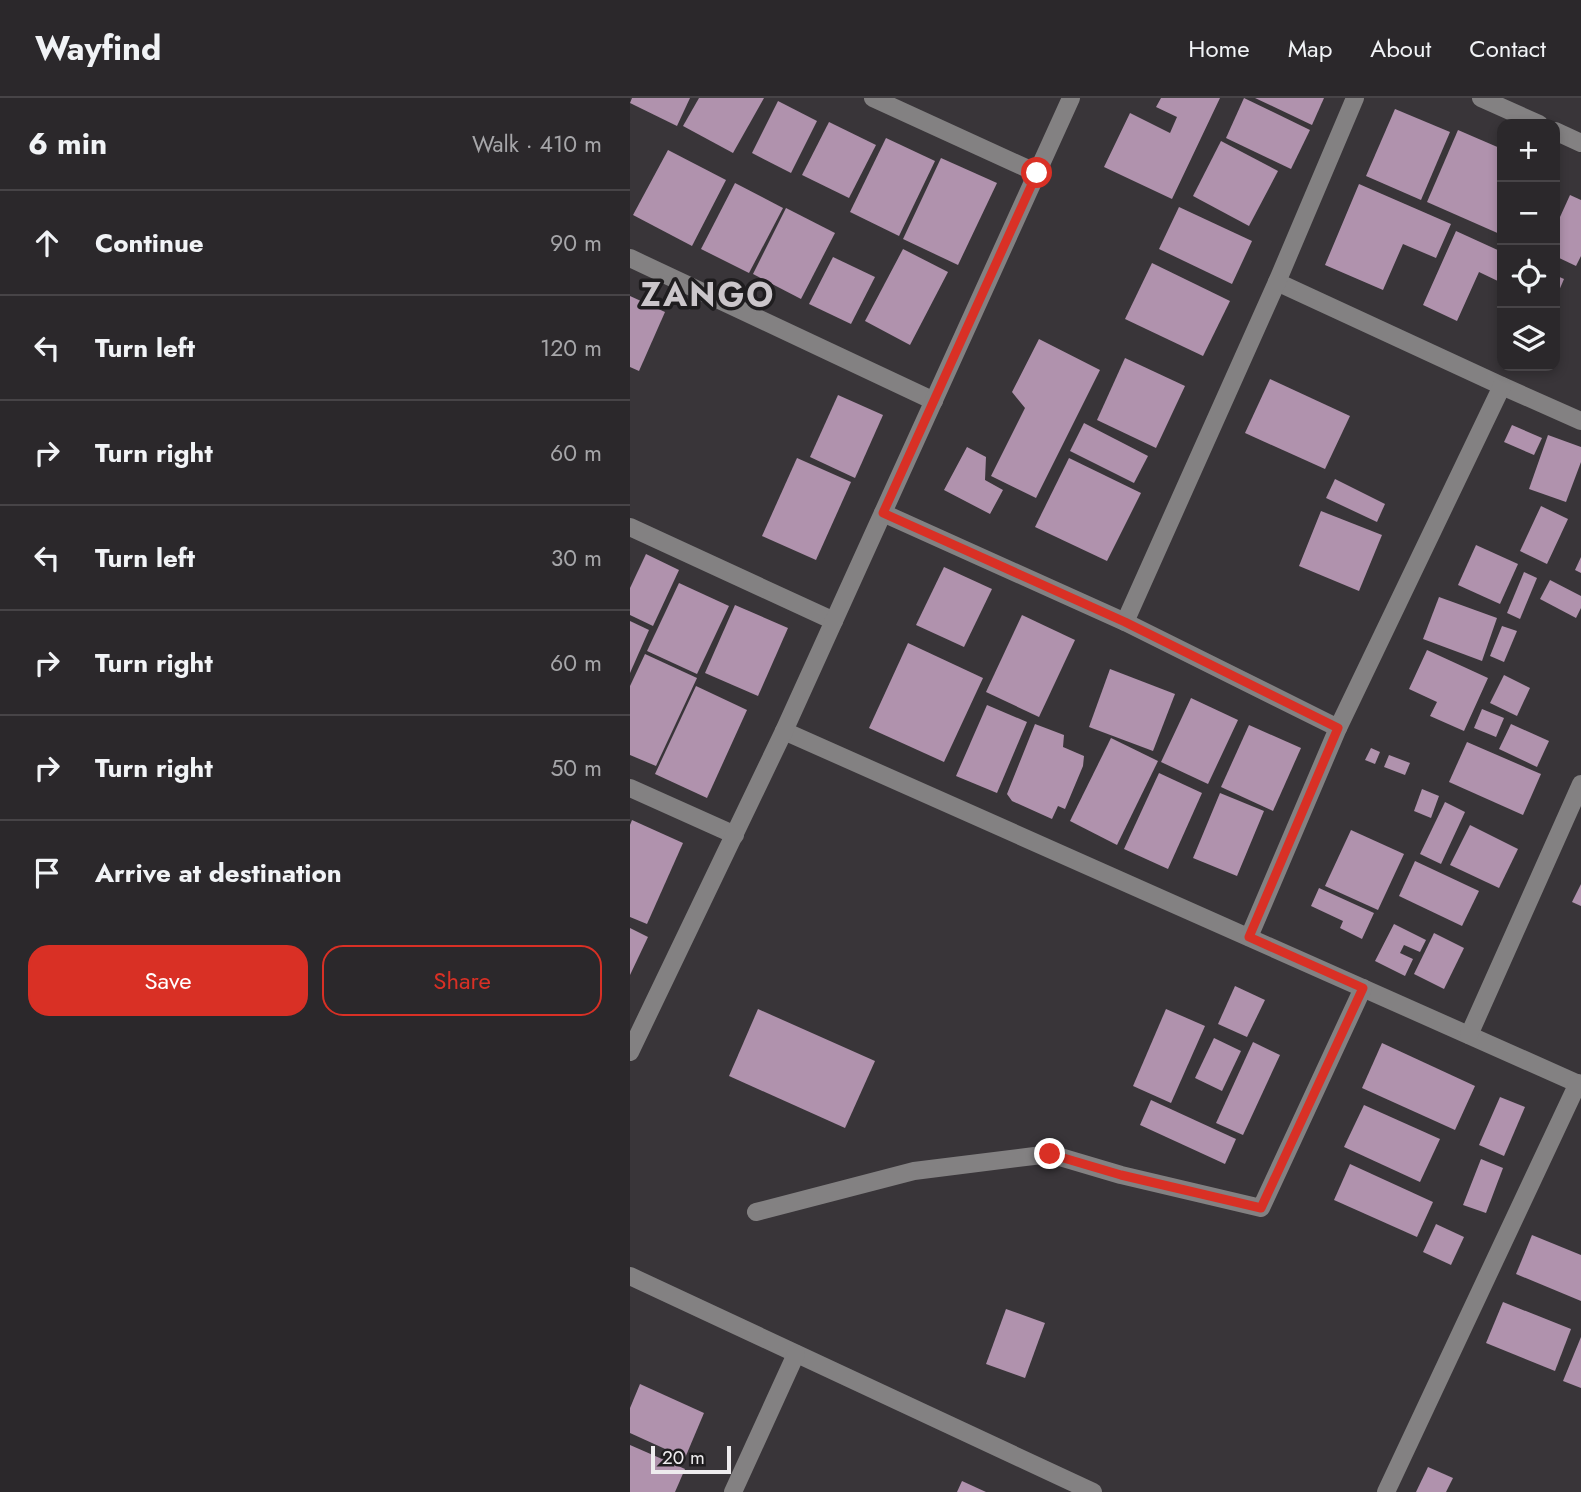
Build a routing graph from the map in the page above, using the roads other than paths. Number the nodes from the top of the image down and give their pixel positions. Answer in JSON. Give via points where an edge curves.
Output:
{"nodes":[{"id":1,"x":873,"y":98,"type":"edge"},
{"id":2,"x":1070,"y":98,"type":"edge"},
{"id":3,"x":1356,"y":98,"type":"edge"},
{"id":4,"x":1493,"y":100,"type":"edge"},
{"id":5,"x":1529,"y":119,"type":"edge"},
{"id":6,"x":1560,"y":133,"type":"edge"},
{"id":7,"x":1581,"y":143,"type":"edge"},
{"id":8,"x":1037,"y":173,"type":"junction"},
{"id":9,"x":630,"y":258,"type":"edge"},
{"id":10,"x":1277,"y":282,"type":"junction"},
{"id":11,"x":1502,"y":386,"type":"junction"},
{"id":12,"x":934,"y":401,"type":"junction"},
{"id":13,"x":1581,"y":421,"type":"edge"},
{"id":14,"x":883,"y":513,"type":"junction"},
{"id":15,"x":630,"y":527,"type":"edge"},
{"id":16,"x":834,"y":621,"type":"junction"},
{"id":17,"x":1125,"y":622,"type":"junction"},
{"id":18,"x":1338,"y":728,"type":"junction"},
{"id":19,"x":784,"y":731,"type":"junction"},
{"id":20,"x":1581,"y":784,"type":"edge"},
{"id":21,"x":630,"y":788,"type":"edge"},
{"id":22,"x":735,"y":835,"type":"junction"},
{"id":23,"x":1249,"y":937,"type":"junction"},
{"id":24,"x":1363,"y":988,"type":"junction"},
{"id":25,"x":1469,"y":1035,"type":"junction"},
{"id":26,"x":630,"y":1052,"type":"edge"},
{"id":27,"x":1579,"y":1084,"type":"edge"},
{"id":28,"x":756,"y":1212,"type":"dead end"},
{"id":29,"x":630,"y":1276,"type":"edge"},
{"id":30,"x":796,"y":1354,"type":"junction"},
{"id":31,"x":733,"y":1492,"type":"edge"},
{"id":32,"x":1093,"y":1492,"type":"edge"},
{"id":33,"x":1386,"y":1492,"type":"edge"}],
"edges":[{"from":1,"to":8,"type":"street"},
{"from":2,"to":8,"type":"street"},
{"from":3,"to":10,"type":"street"},
{"from":4,"to":5,"type":"street"},
{"from":6,"to":7,"type":"street"},
{"from":8,"to":12,"type":"street"},
{"from":9,"to":12,"type":"street"},
{"from":10,"to":11,"type":"street"},
{"from":10,"to":17,"type":"street"},
{"from":11,"to":13,"type":"street"},
{"from":11,"to":18,"type":"street"},
{"from":12,"to":14,"type":"street"},
{"from":14,"to":16,"type":"street"},
{"from":14,"to":17,"type":"street"},
{"from":15,"to":16,"type":"street"},
{"from":16,"to":19,"type":"street"},
{"from":17,"to":18,"type":"street"},
{"from":18,"to":23,"type":"street"},
{"from":19,"to":22,"type":"street"},
{"from":19,"to":23,"type":"street"},
{"from":20,"to":25,"type":"street"},
{"from":21,"to":22,"type":"street"},
{"from":22,"to":26,"type":"street"},
{"from":23,"to":24,"type":"street"},
{"from":24,"to":25,"type":"street"},
{"from":24,"to":28,"type":"street","via":[[1261,1208],[1050,1154],[914,1171]]},
{"from":25,"to":27,"type":"street"},
{"from":27,"to":33,"type":"street"},
{"from":29,"to":30,"type":"street"},
{"from":30,"to":31,"type":"street"},
{"from":30,"to":32,"type":"street"}]}
